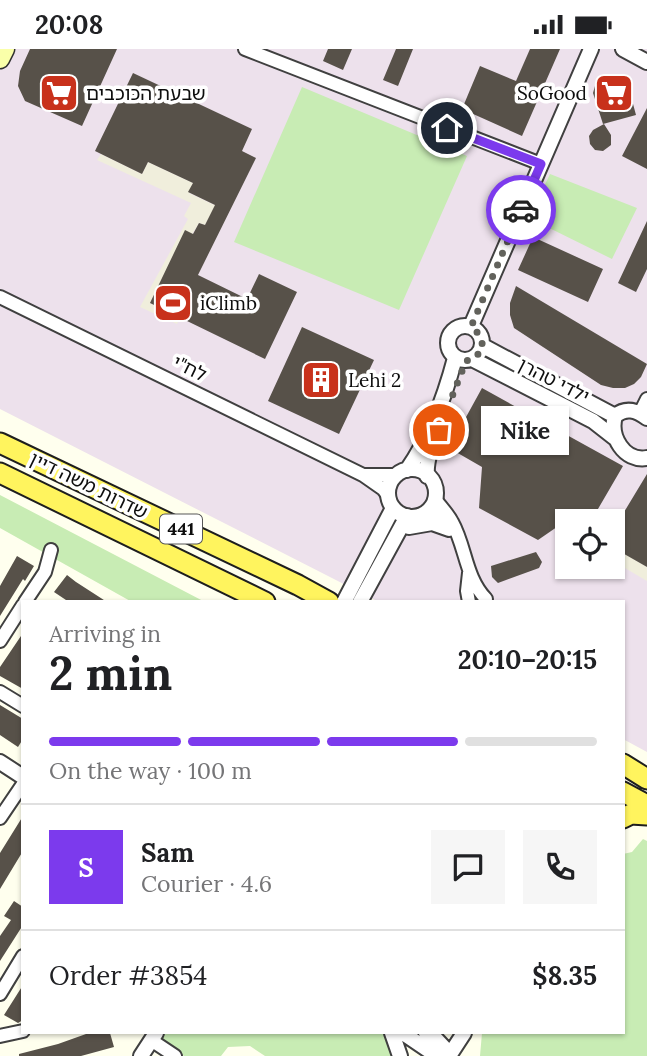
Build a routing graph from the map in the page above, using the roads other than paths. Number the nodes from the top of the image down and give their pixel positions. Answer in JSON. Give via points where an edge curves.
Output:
{"nodes":[{"id":1,"x":5,"y":49,"type":"edge"},
{"id":2,"x":245,"y":49,"type":"edge"},
{"id":3,"x":599,"y":49,"type":"edge"},
{"id":4,"x":623,"y":49,"type":"edge"},
{"id":5,"x":589,"y":54,"type":"edge"},
{"id":6,"x":0,"y":59,"type":"edge"},
{"id":7,"x":647,"y":62,"type":"edge"},
{"id":8,"x":541,"y":164,"type":"junction"},
{"id":9,"x":0,"y":297,"type":"edge"},
{"id":10,"x":471,"y":327,"type":"junction"},
{"id":11,"x":483,"y":347,"type":"junction"},
{"id":12,"x":465,"y":359,"type":"junction"},
{"id":13,"x":647,"y":399,"type":"edge"},
{"id":14,"x":643,"y":415,"type":"edge"},
{"id":15,"x":615,"y":416,"type":"junction"},
{"id":16,"x":616,"y":439,"type":"junction"},
{"id":17,"x":0,"y":443,"type":"edge"},
{"id":18,"x":647,"y":458,"type":"edge"},
{"id":19,"x":0,"y":473,"type":"edge"},
{"id":20,"x":402,"y":473,"type":"junction"},
{"id":21,"x":363,"y":475,"type":"junction"},
{"id":22,"x":427,"y":476,"type":"junction"},
{"id":23,"x":391,"y":502,"type":"junction"},
{"id":24,"x":431,"y":506,"type":"junction"},
{"id":25,"x":407,"y":516,"type":"junction"},
{"id":26,"x":449,"y":529,"type":"junction"},
{"id":27,"x":392,"y":541,"type":"junction"},
{"id":28,"x":460,"y":547,"type":"junction"},
{"id":29,"x":51,"y":550,"type":"dead end"},
{"id":30,"x":469,"y":573,"type":"junction"},
{"id":31,"x":28,"y":600,"type":"edge"},
{"id":32,"x":261,"y":600,"type":"edge"},
{"id":33,"x":325,"y":600,"type":"edge"},
{"id":34,"x":345,"y":600,"type":"edge"},
{"id":35,"x":361,"y":600,"type":"edge"},
{"id":36,"x":469,"y":600,"type":"edge"},
{"id":37,"x":488,"y":600,"type":"edge"},
{"id":38,"x":21,"y":611,"type":"edge"},
{"id":39,"x":0,"y":641,"type":"edge"},
{"id":40,"x":0,"y":691,"type":"edge"},
{"id":41,"x":21,"y":705,"type":"edge"},
{"id":42,"x":0,"y":762,"type":"edge"},
{"id":43,"x":625,"y":767,"type":"edge"},
{"id":44,"x":21,"y":776,"type":"edge"},
{"id":45,"x":647,"y":779,"type":"edge"},
{"id":46,"x":21,"y":787,"type":"edge"},
{"id":47,"x":625,"y":791,"type":"edge"},
{"id":48,"x":625,"y":794,"type":"edge"},
{"id":49,"x":647,"y":805,"type":"edge"},
{"id":50,"x":647,"y":815,"type":"edge"},
{"id":51,"x":625,"y":817,"type":"edge"},
{"id":52,"x":0,"y":818,"type":"edge"},
{"id":53,"x":21,"y":959,"type":"edge"},
{"id":54,"x":0,"y":994,"type":"edge"},
{"id":55,"x":21,"y":1031,"type":"edge"},
{"id":56,"x":392,"y":1034,"type":"edge"},
{"id":57,"x":406,"y":1034,"type":"edge"},
{"id":58,"x":463,"y":1034,"type":"edge"},
{"id":59,"x":0,"y":1036,"type":"edge"},
{"id":60,"x":154,"y":1036,"type":"edge"},
{"id":61,"x":431,"y":1042,"type":"edge"},
{"id":62,"x":449,"y":1055,"type":"edge"},
{"id":63,"x":141,"y":1056,"type":"edge"},
{"id":64,"x":175,"y":1056,"type":"edge"},
{"id":65,"x":400,"y":1056,"type":"edge"}],
"edges":[{"from":1,"to":6,"type":"main road"},
{"from":2,"to":8,"type":"street"},
{"from":3,"to":5,"type":"street"},
{"from":4,"to":7,"type":"street"},
{"from":5,"to":8,"type":"street"},
{"from":8,"to":10,"type":"street"},
{"from":9,"to":21,"type":"street","name":"לח\"י"},
{"from":10,"to":11,"type":"street","via":[[480,335]]},
{"from":10,"to":12,"type":"street","via":[[455,329],[448,338],[448,349]]},
{"from":11,"to":12,"type":"street"},
{"from":11,"to":15,"type":"street","name":"ילדי טהרן"},
{"from":12,"to":16,"type":"street","name":"ילדי טהרן","via":[[593,421]]},
{"from":12,"to":20,"type":"street","via":[[446,390],[420,452]]},
{"from":12,"to":22,"type":"street","via":[[430,453]]},
{"from":13,"to":14,"type":"street"},
{"from":14,"to":15,"type":"street","via":[[627,410]]},
{"from":15,"to":16,"type":"street"},
{"from":16,"to":18,"type":"street","name":"ילדי טהרן","via":[[627,453]]},
{"from":17,"to":33,"type":"main road","name":"שדרות משה דיין","number":"441"},
{"from":19,"to":32,"type":"main road","name":"שדרות משה דיין","number":"441"},
{"from":20,"to":21,"type":"street","name":"לח\"י"},
{"from":20,"to":22,"type":"street","via":[[416,470]]},
{"from":20,"to":23,"type":"street","via":[[390,485]]},
{"from":21,"to":23,"type":"street","name":"לח\"י","via":[[383,489]]},
{"from":22,"to":24,"type":"street","via":[[434,484]]},
{"from":23,"to":25,"type":"street"},
{"from":23,"to":34,"type":"street"},
{"from":24,"to":25,"type":"street","via":[[420,516]]},
{"from":24,"to":26,"type":"street"},
{"from":24,"to":28,"type":"street","via":[[453,523]]},
{"from":25,"to":27,"type":"street"},
{"from":26,"to":27,"type":"street","via":[[420,523],[405,528]]},
{"from":26,"to":28,"type":"street"},
{"from":27,"to":35,"type":"street"},
{"from":28,"to":30,"type":"street"},
{"from":29,"to":31,"type":"street","via":[[45,572]]},
{"from":30,"to":36,"type":"street"},
{"from":30,"to":37,"type":"street"},
{"from":38,"to":39,"type":"street"},
{"from":40,"to":41,"type":"street"},
{"from":42,"to":44,"type":"street"},
{"from":43,"to":45,"type":"main road"},
{"from":43,"to":47,"type":"street","via":[[629,783]]},
{"from":46,"to":52,"type":"street"},
{"from":48,"to":49,"type":"main road"},
{"from":50,"to":51,"type":"main road"},
{"from":53,"to":54,"type":"street"},
{"from":55,"to":59,"type":"street"},
{"from":56,"to":65,"type":"street"},
{"from":57,"to":61,"type":"street"},
{"from":58,"to":62,"type":"street"},
{"from":60,"to":63,"type":"street"},
{"from":60,"to":64,"type":"street"},
{"from":61,"to":62,"type":"street"}]}
